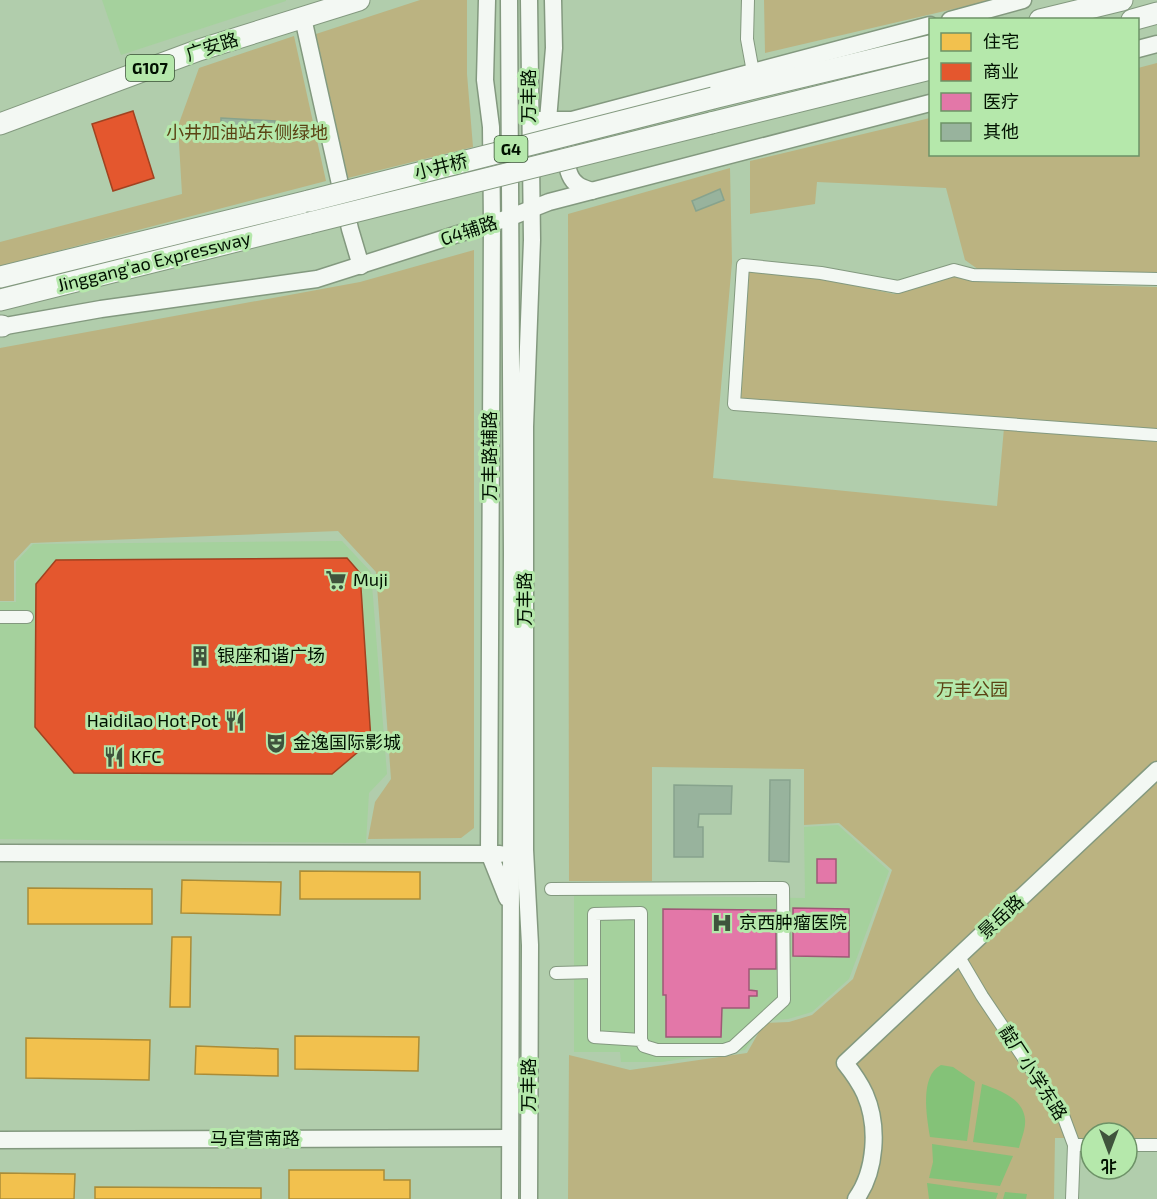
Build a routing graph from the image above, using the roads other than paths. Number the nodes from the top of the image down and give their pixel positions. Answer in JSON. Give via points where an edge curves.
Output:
{"nodes":[{"id":1,"x":359,"y":0,"type":"edge"},
{"id":2,"x":487,"y":0,"type":"edge"},
{"id":3,"x":509,"y":0,"type":"edge"},
{"id":4,"x":529,"y":0,"type":"edge"},
{"id":5,"x":553,"y":0,"type":"edge"},
{"id":6,"x":748,"y":0,"type":"edge"},
{"id":7,"x":1023,"y":0,"type":"edge"},
{"id":8,"x":1122,"y":0,"type":"edge"},
{"id":9,"x":1157,"y":13,"type":"edge"},
{"id":10,"x":303,"y":18,"type":"junction"},
{"id":11,"x":957,"y":18,"type":"edge"},
{"id":12,"x":1048,"y":18,"type":"edge"},
{"id":13,"x":1139,"y":18,"type":"edge"},
{"id":14,"x":929,"y":25,"type":"edge"},
{"id":15,"x":1157,"y":44,"type":"edge"},
{"id":16,"x":929,"y":46,"type":"edge"},
{"id":17,"x":1139,"y":48,"type":"edge"},
{"id":18,"x":929,"y":69,"type":"edge"},
{"id":19,"x":753,"y":72,"type":"junction"},
{"id":20,"x":929,"y":103,"type":"edge"},
{"id":21,"x":529,"y":120,"type":"junction"},
{"id":22,"x":548,"y":120,"type":"junction"},
{"id":23,"x":572,"y":120,"type":"junction"},
{"id":24,"x":0,"y":124,"type":"edge"},
{"id":25,"x":530,"y":140,"type":"junction"},
{"id":26,"x":591,"y":191,"type":"junction"},
{"id":27,"x":531,"y":209,"type":"junction"},
{"id":28,"x":511,"y":217,"type":"junction"},
{"id":29,"x":309,"y":223,"type":"joint"},
{"id":30,"x":492,"y":224,"type":"junction"},
{"id":31,"x":361,"y":266,"type":"junction"},
{"id":32,"x":0,"y":277,"type":"edge"},
{"id":33,"x":1157,"y":279,"type":"edge"},
{"id":34,"x":0,"y":300,"type":"edge"},
{"id":35,"x":1,"y":326,"type":"edge"},
{"id":36,"x":1157,"y":435,"type":"edge"},
{"id":37,"x":0,"y":617,"type":"edge"},
{"id":38,"x":27,"y":617,"type":"dead end"},
{"id":39,"x":1157,"y":770,"type":"edge"},
{"id":40,"x":0,"y":853,"type":"edge"},
{"id":41,"x":489,"y":853,"type":"junction"},
{"id":42,"x":511,"y":854,"type":"junction"},
{"id":43,"x":551,"y":889,"type":"dead end"},
{"id":44,"x":511,"y":908,"type":"junction"},
{"id":45,"x":958,"y":957,"type":"junction"},
{"id":46,"x":594,"y":972,"type":"junction"},
{"id":47,"x":556,"y":973,"type":"dead end"},
{"id":48,"x":641,"y":1040,"type":"junction"},
{"id":49,"x":509,"y":1138,"type":"junction"},
{"id":50,"x":0,"y":1140,"type":"edge"},
{"id":51,"x":1074,"y":1145,"type":"junction"},
{"id":52,"x":1079,"y":1145,"type":"edge"},
{"id":53,"x":1139,"y":1145,"type":"edge"},
{"id":54,"x":1157,"y":1145,"type":"edge"},
{"id":55,"x":510,"y":1199,"type":"edge"},
{"id":56,"x":529,"y":1199,"type":"edge"},
{"id":57,"x":856,"y":1199,"type":"edge"},
{"id":58,"x":1072,"y":1199,"type":"edge"}],
"edges":[{"from":1,"to":10,"type":"highway","name":"广安路","number":"G107"},
{"from":2,"to":30,"type":"street","name":"万丰路辅路","via":[[485,80],[491,127]]},
{"from":3,"to":28,"type":"street","name":"万丰路"},
{"from":4,"to":21,"type":"street","name":"万丰路"},
{"from":5,"to":22,"type":"street"},
{"from":6,"to":19,"type":"street","via":[[747,39]]},
{"from":7,"to":11,"type":"street"},
{"from":8,"to":12,"type":"highway"},
{"from":9,"to":13,"type":"highway"},
{"from":10,"to":24,"type":"highway","name":"广安路","number":"G107","via":[[199,50]]},
{"from":10,"to":31,"type":"street"},
{"from":14,"to":19,"type":"street"},
{"from":15,"to":17,"type":"street"},
{"from":16,"to":32,"type":"highway","name":"小井桥","number":"G4","bridge":true},
{"from":18,"to":29,"type":"highway","name":"小井桥","number":"G4","bridge":true},
{"from":19,"to":23,"type":"street"},
{"from":20,"to":26,"type":"street","name":"G4辅路"},
{"from":21,"to":22,"type":"street"},
{"from":21,"to":25,"type":"street","name":"万丰路"},
{"from":22,"to":23,"type":"street"},
{"from":22,"to":25,"type":"street"},
{"from":23,"to":26,"type":"street","via":[[566,142],[568,170],[576,184]]},
{"from":25,"to":27,"type":"street","name":"万丰路"},
{"from":26,"to":27,"type":"street","name":"G4辅路"},
{"from":27,"to":28,"type":"street","name":"G4辅路"},
{"from":27,"to":56,"type":"street","name":"万丰路","via":[[525,427]]},
{"from":28,"to":30,"type":"street","name":"G4辅路"},
{"from":28,"to":42,"type":"street","name":"万丰路"},
{"from":29,"to":34,"type":"highway","name":"Jinggang'ao Expressway","number":"G4"},
{"from":30,"to":31,"type":"street","name":"G4辅路"},
{"from":30,"to":41,"type":"street","name":"万丰路辅路"},
{"from":31,"to":35,"type":"street","name":"G4辅路","via":[[316,279]]},
{"from":33,"to":36,"type":"street","via":[[974,275],[954,270],[898,287],[821,273],[743,265],[734,404]]},
{"from":37,"to":38,"type":"street"},
{"from":39,"to":45,"type":"street","name":"景岳路"},
{"from":40,"to":41,"type":"street"},
{"from":41,"to":42,"type":"street"},
{"from":41,"to":44,"type":"street","name":"万丰路辅路"},
{"from":42,"to":44,"type":"street","name":"万丰路"},
{"from":43,"to":48,"type":"street","via":[[783,888],[784,1000],[733,1047],[724,1050],[657,1050],[644,1046]]},
{"from":44,"to":49,"type":"street","name":"万丰路"},
{"from":45,"to":51,"type":"street","name":"靛厂小学东路","via":[[1064,1118]]},
{"from":45,"to":57,"type":"street","name":"景岳路","via":[[845,1063],[867,1098],[873,1139],[864,1188]]},
{"from":46,"to":47,"type":"street"},
{"from":46,"to":48,"type":"street","via":[[594,1038]]},
{"from":46,"to":48,"type":"street","via":[[594,914],[641,914]]},
{"from":49,"to":50,"type":"street","name":"马官营南路"},
{"from":49,"to":55,"type":"street","name":"万丰路"},
{"from":51,"to":52,"type":"street"},
{"from":51,"to":58,"type":"street","name":"靛厂小学东路"},
{"from":53,"to":54,"type":"street"}]}
